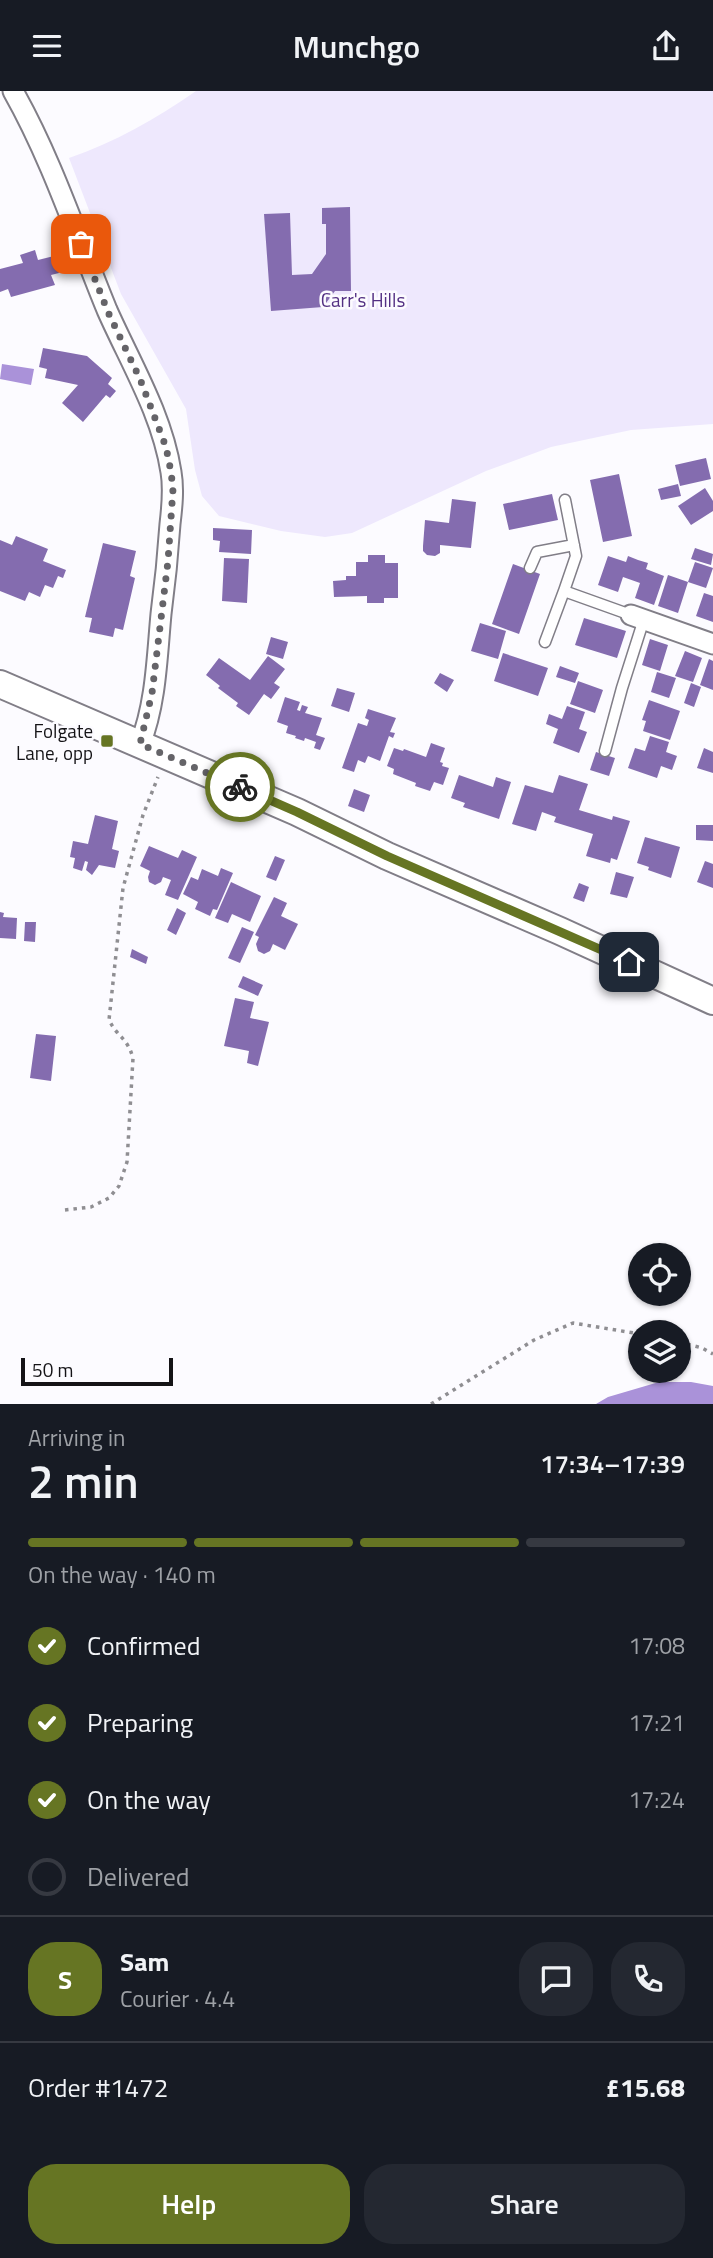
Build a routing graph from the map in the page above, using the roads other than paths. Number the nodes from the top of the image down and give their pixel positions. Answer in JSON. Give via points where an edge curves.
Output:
{"nodes":[{"id":1,"x":13,"y":91,"type":"edge"},
{"id":2,"x":565,"y":500,"type":"dead end"},
{"id":3,"x":574,"y":545,"type":"junction"},
{"id":4,"x":530,"y":568,"type":"dead end"},
{"id":5,"x":564,"y":591,"type":"junction"},
{"id":6,"x":638,"y":617,"type":"junction"},
{"id":7,"x":545,"y":642,"type":"dead end"},
{"id":8,"x":713,"y":643,"type":"edge"},
{"id":9,"x":0,"y":684,"type":"edge"},
{"id":10,"x":140,"y":744,"type":"junction"},
{"id":11,"x":605,"y":751,"type":"dead end"},
{"id":12,"x":713,"y":1001,"type":"edge"}],
"edges":[{"from":1,"to":10,"type":"street","via":[[140,379],[169,459],[173,489],[168,561],[152,693]]},
{"from":2,"to":3,"type":"lane"},
{"from":3,"to":4,"type":"lane","via":[[537,552]]},
{"from":3,"to":5,"type":"lane","via":[[576,556]]},
{"from":5,"to":6,"type":"lane"},
{"from":5,"to":7,"type":"lane"},
{"from":6,"to":8,"type":"street"},
{"from":6,"to":11,"type":"lane"},
{"from":9,"to":10,"type":"street"},
{"from":10,"to":12,"type":"street"}]}
